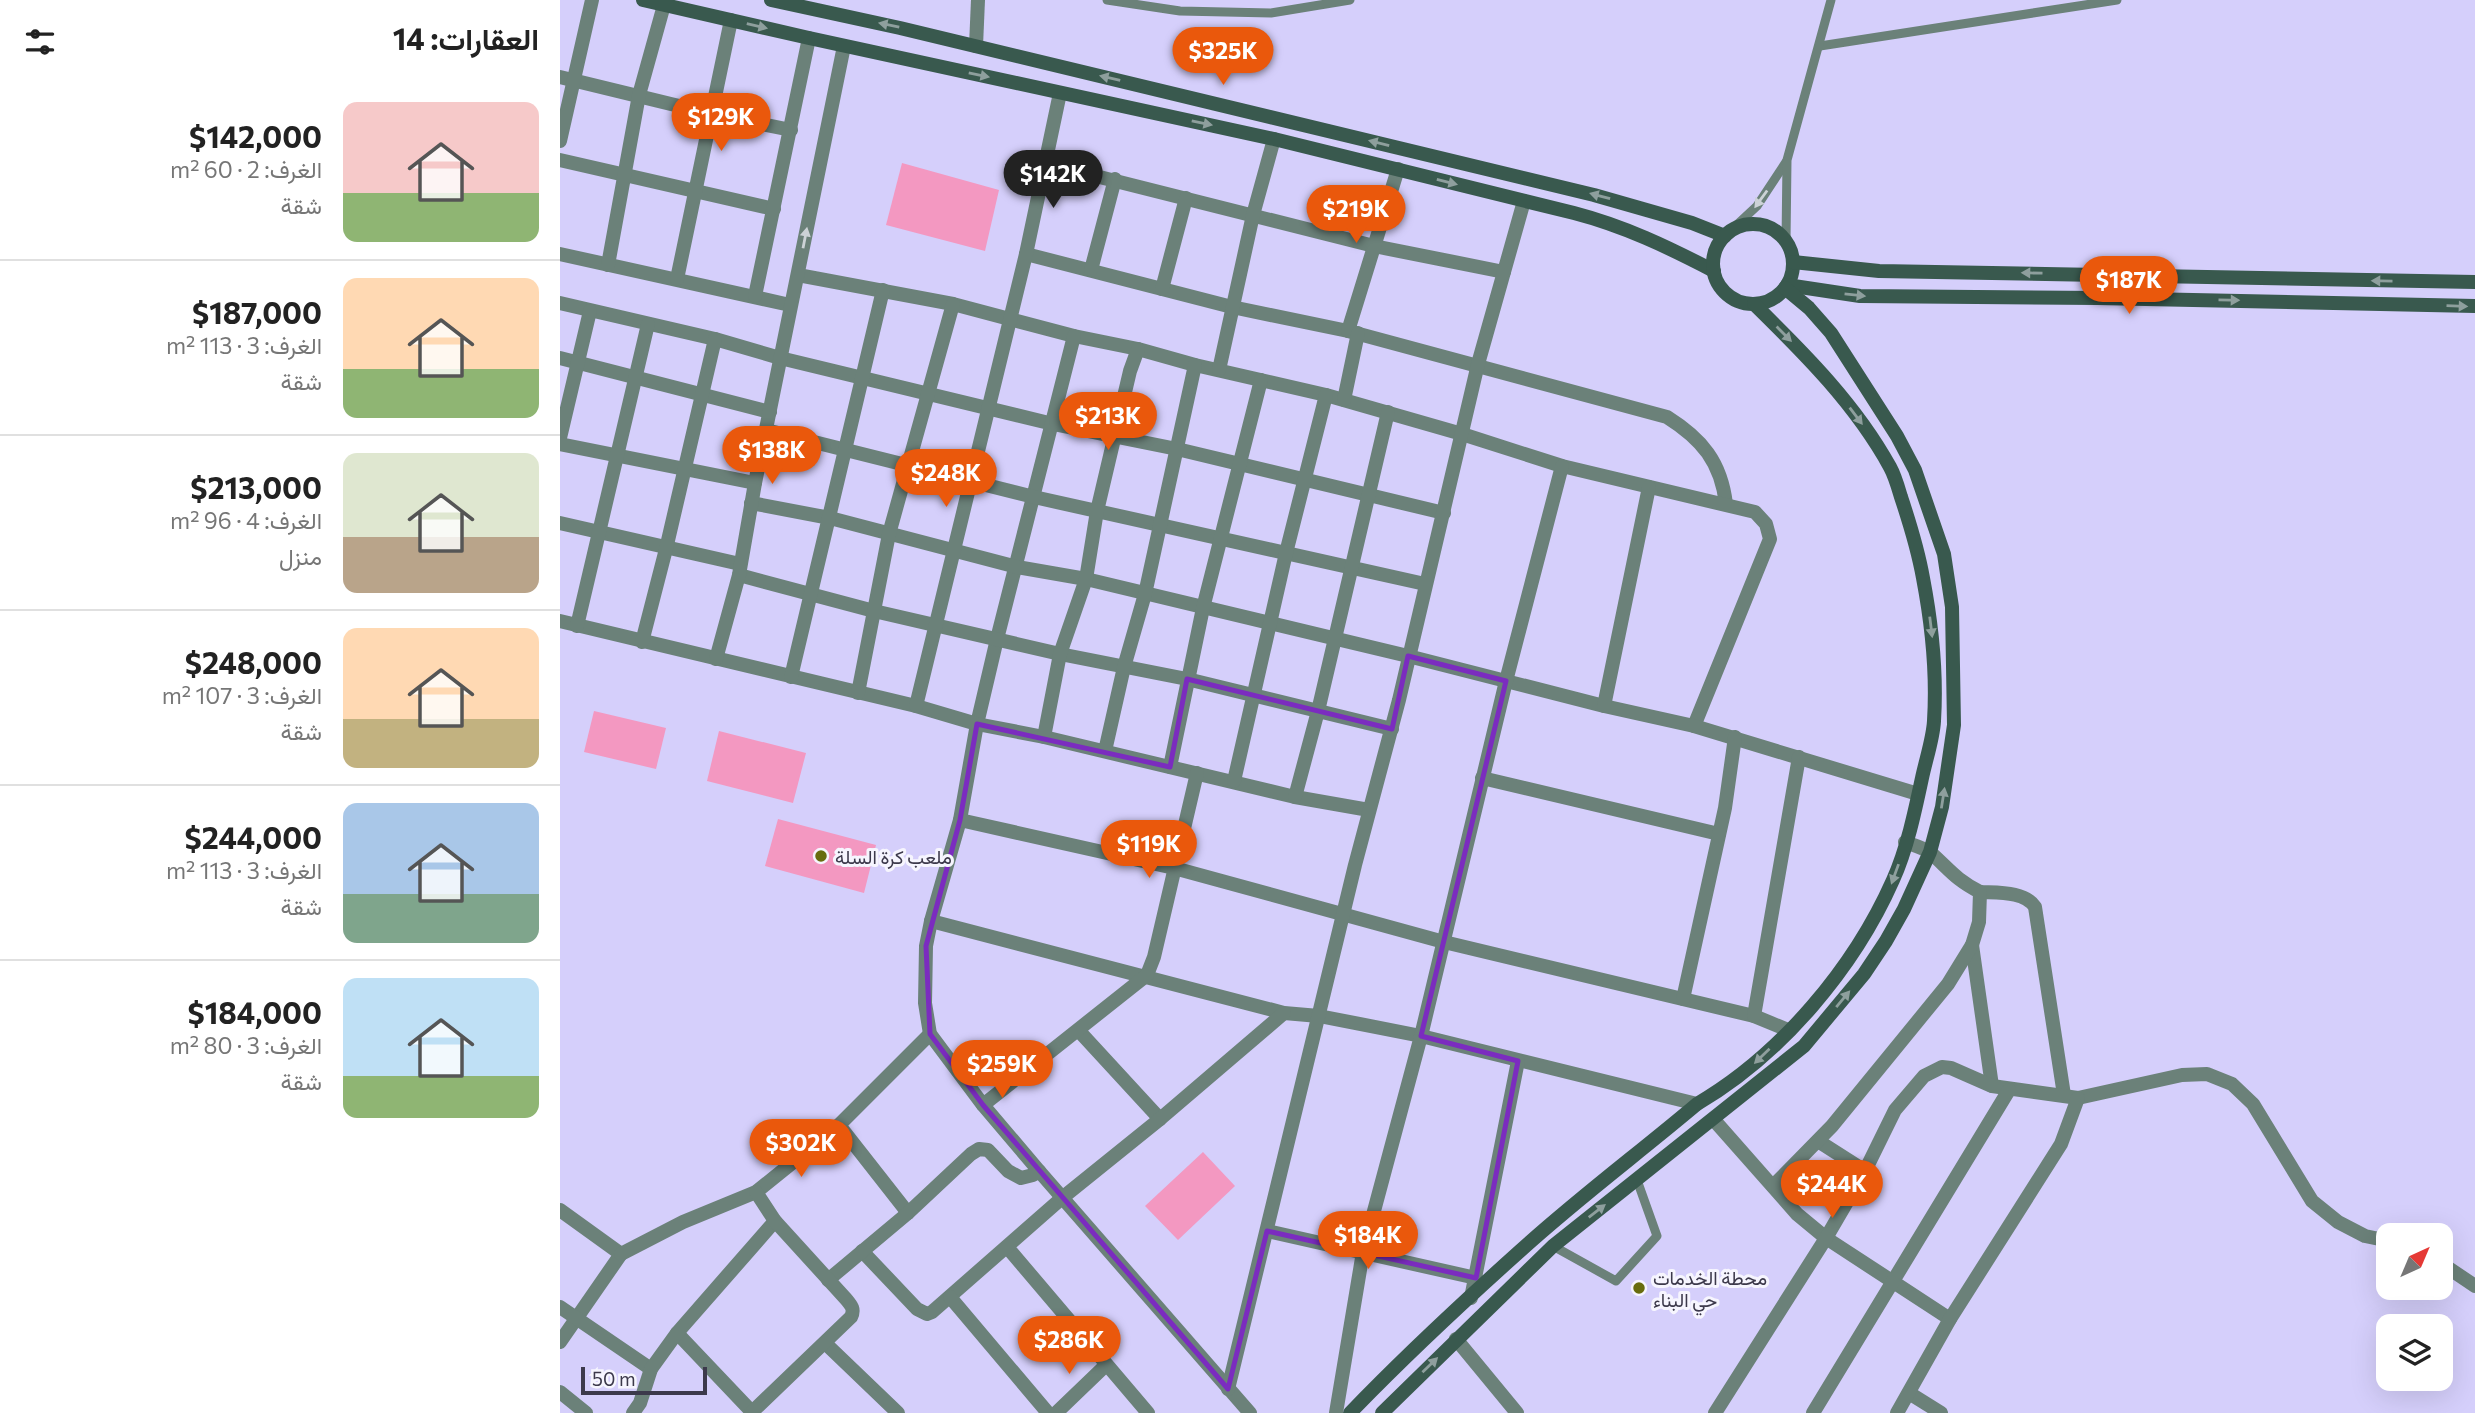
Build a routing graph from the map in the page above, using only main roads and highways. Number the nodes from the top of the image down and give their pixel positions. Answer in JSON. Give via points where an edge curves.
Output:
{"nodes":[{"id":1,"x":643,"y":0,"type":"edge"},
{"id":2,"x":771,"y":0,"type":"edge"},
{"id":3,"x":1726,"y":234,"type":"junction"},
{"id":4,"x":1793,"y":261,"type":"junction"},
{"id":5,"x":1714,"y":271,"type":"junction"},
{"id":6,"x":2475,"y":282,"type":"edge"},
{"id":7,"x":1786,"y":287,"type":"junction"},
{"id":8,"x":1754,"y":304,"type":"junction"},
{"id":9,"x":2475,"y":306,"type":"edge"},
{"id":10,"x":1350,"y":1413,"type":"edge"},
{"id":11,"x":1381,"y":1413,"type":"edge"}],
"edges":[{"from":1,"to":5,"type":"main road","one_way":true,"via":[[1274,139],[1609,222]]},
{"from":3,"to":2,"type":"main road","one_way":true,"via":[[1594,195]]},
{"from":3,"to":4,"type":"main road","via":[[1759,224],[1779,233]]},
{"from":3,"to":5,"type":"main road","via":[[1713,258]]},
{"from":6,"to":4,"type":"main road","one_way":true,"via":[[1878,271]]},
{"from":4,"to":7,"type":"main road"},
{"from":5,"to":8,"type":"main road","via":[[1732,299]]},
{"from":7,"to":8,"type":"main road","via":[[1766,302]]},
{"from":7,"to":9,"type":"main road","one_way":true,"via":[[1860,296]]},
{"from":11,"to":7,"type":"main road","one_way":true,"via":[[1553,1246],[1804,1046],[1864,974],[1904,909],[1930,852],[1954,725],[1952,607],[1944,554],[1915,470],[1897,436],[1831,333]]},
{"from":8,"to":10,"type":"main road","one_way":true,"via":[[1813,363],[1865,428],[1891,469],[1917,542],[1935,658],[1934,723],[1894,878],[1845,967],[1757,1062],[1697,1104],[1530,1242],[1415,1346]]}]}
